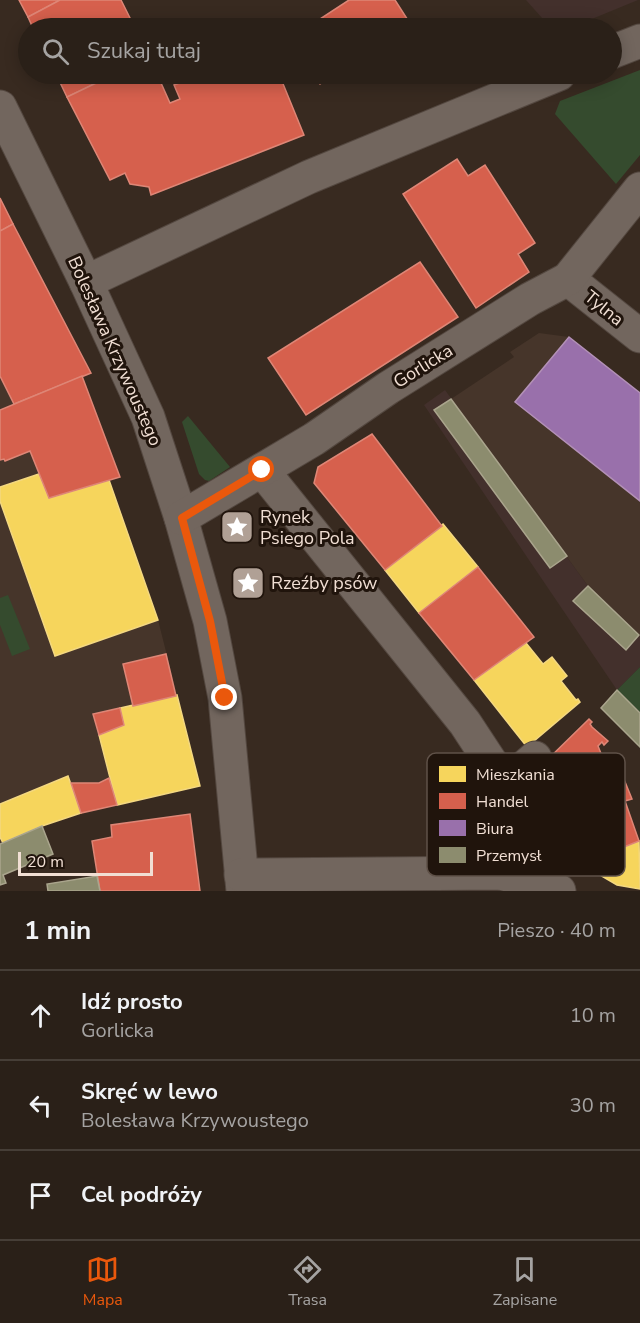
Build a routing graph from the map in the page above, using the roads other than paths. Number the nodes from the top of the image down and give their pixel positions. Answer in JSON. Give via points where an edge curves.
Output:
{"nodes":[{"id":1,"x":640,"y":41,"type":"edge"},
{"id":2,"x":622,"y":48,"type":"edge"},
{"id":3,"x":535,"y":84,"type":"edge"},
{"id":4,"x":0,"y":106,"type":"edge"},
{"id":5,"x":640,"y":189,"type":"edge"},
{"id":6,"x":568,"y":279,"type":"junction"},
{"id":7,"x":86,"y":282,"type":"junction"},
{"id":8,"x":640,"y":336,"type":"edge"},
{"id":9,"x":262,"y":470,"type":"junction"},
{"id":10,"x":182,"y":518,"type":"junction"},
{"id":11,"x":485,"y":753,"type":"edge"},
{"id":12,"x":427,"y":876,"type":"edge"},
{"id":13,"x":511,"y":876,"type":"edge"},
{"id":14,"x":242,"y":883,"type":"edge"},
{"id":15,"x":559,"y":891,"type":"edge"}],
"edges":[{"from":1,"to":2,"type":"street"},
{"from":3,"to":7,"type":"street","via":[[309,177]]},
{"from":4,"to":7,"type":"street","name":"Bolesława Krzywoustego"},
{"from":5,"to":6,"type":"street","name":"Gorlicka"},
{"from":6,"to":8,"type":"street","name":"Tylna"},
{"from":6,"to":9,"type":"street","name":"Gorlicka","via":[[387,388]]},
{"from":7,"to":10,"type":"street","name":"Bolesława Krzywoustego","via":[[148,417]]},
{"from":9,"to":10,"type":"street","name":"Gorlicka"},
{"from":9,"to":11,"type":"street","via":[[465,723]]},
{"from":10,"to":14,"type":"street","name":"Bolesława Krzywoustego","via":[[210,621],[225,698]]},
{"from":12,"to":14,"type":"street"},
{"from":13,"to":15,"type":"street"}]}
